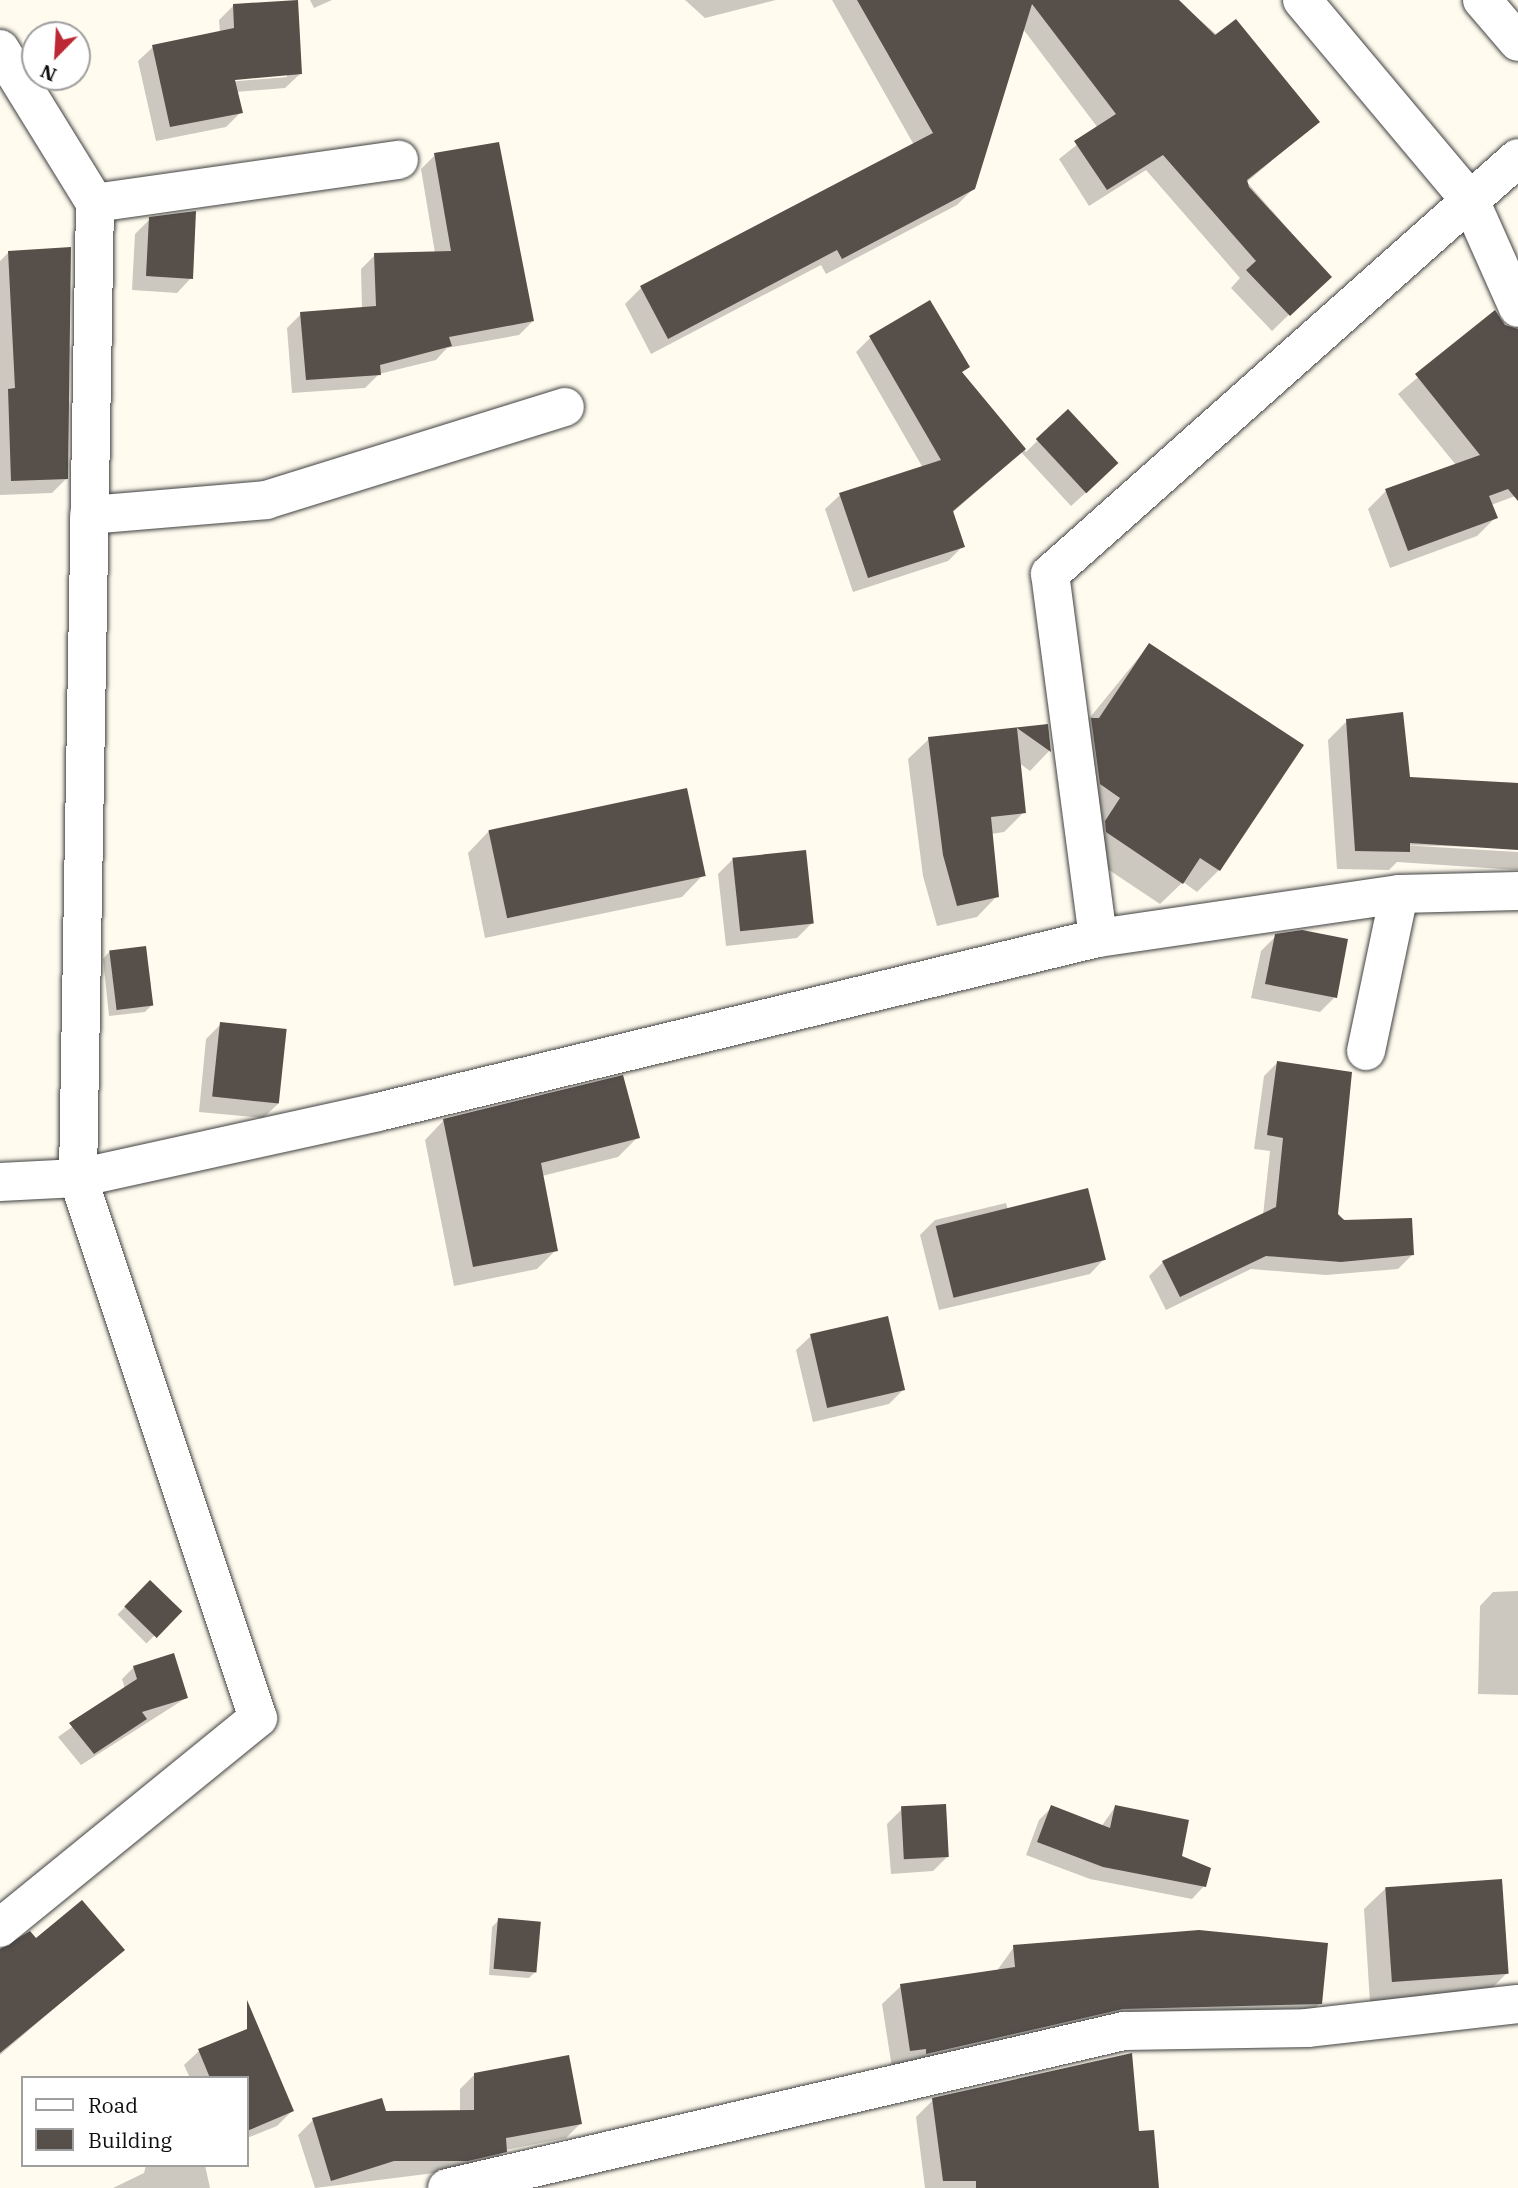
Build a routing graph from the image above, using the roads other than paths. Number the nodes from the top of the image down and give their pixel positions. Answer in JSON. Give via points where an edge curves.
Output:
{"nodes":[{"id":1,"x":1302,"y":0,"type":"edge"},
{"id":2,"x":1482,"y":0,"type":"edge"},
{"id":3,"x":1518,"y":42,"type":"edge"},
{"id":4,"x":0,"y":49,"type":"edge"},
{"id":5,"x":1518,"y":158,"type":"edge"},
{"id":6,"x":399,"y":159,"type":"dead end"},
{"id":7,"x":1471,"y":200,"type":"junction"},
{"id":8,"x":95,"y":203,"type":"junction"},
{"id":9,"x":1518,"y":308,"type":"edge"},
{"id":10,"x":565,"y":407,"type":"dead end"},
{"id":11,"x":89,"y":515,"type":"junction"},
{"id":12,"x":1518,"y":891,"type":"edge"},
{"id":13,"x":1399,"y":894,"type":"junction"},
{"id":14,"x":1098,"y":938,"type":"junction"},
{"id":15,"x":1366,"y":1051,"type":"dead end"},
{"id":16,"x":78,"y":1178,"type":"junction"},
{"id":17,"x":0,"y":1182,"type":"edge"},
{"id":18,"x":0,"y":1928,"type":"edge"},
{"id":19,"x":1518,"y":2004,"type":"edge"},
{"id":20,"x":584,"y":2174,"type":"edge"},
{"id":21,"x":447,"y":2188,"type":"edge"}],
"edges":[{"from":1,"to":7,"type":"street"},
{"from":2,"to":3,"type":"street"},
{"from":4,"to":8,"type":"street"},
{"from":5,"to":7,"type":"street"},
{"from":6,"to":8,"type":"street"},
{"from":7,"to":9,"type":"street"},
{"from":7,"to":14,"type":"street","via":[[1050,574]]},
{"from":8,"to":11,"type":"street"},
{"from":10,"to":11,"type":"street","via":[[266,500]]},
{"from":11,"to":16,"type":"street"},
{"from":12,"to":13,"type":"street"},
{"from":13,"to":14,"type":"street"},
{"from":13,"to":15,"type":"street"},
{"from":14,"to":16,"type":"street"},
{"from":16,"to":17,"type":"street"},
{"from":16,"to":18,"type":"street","via":[[258,1718]]},
{"from":19,"to":20,"type":"street","via":[[1307,2028],[1124,2031]]},
{"from":20,"to":21,"type":"street"}]}
